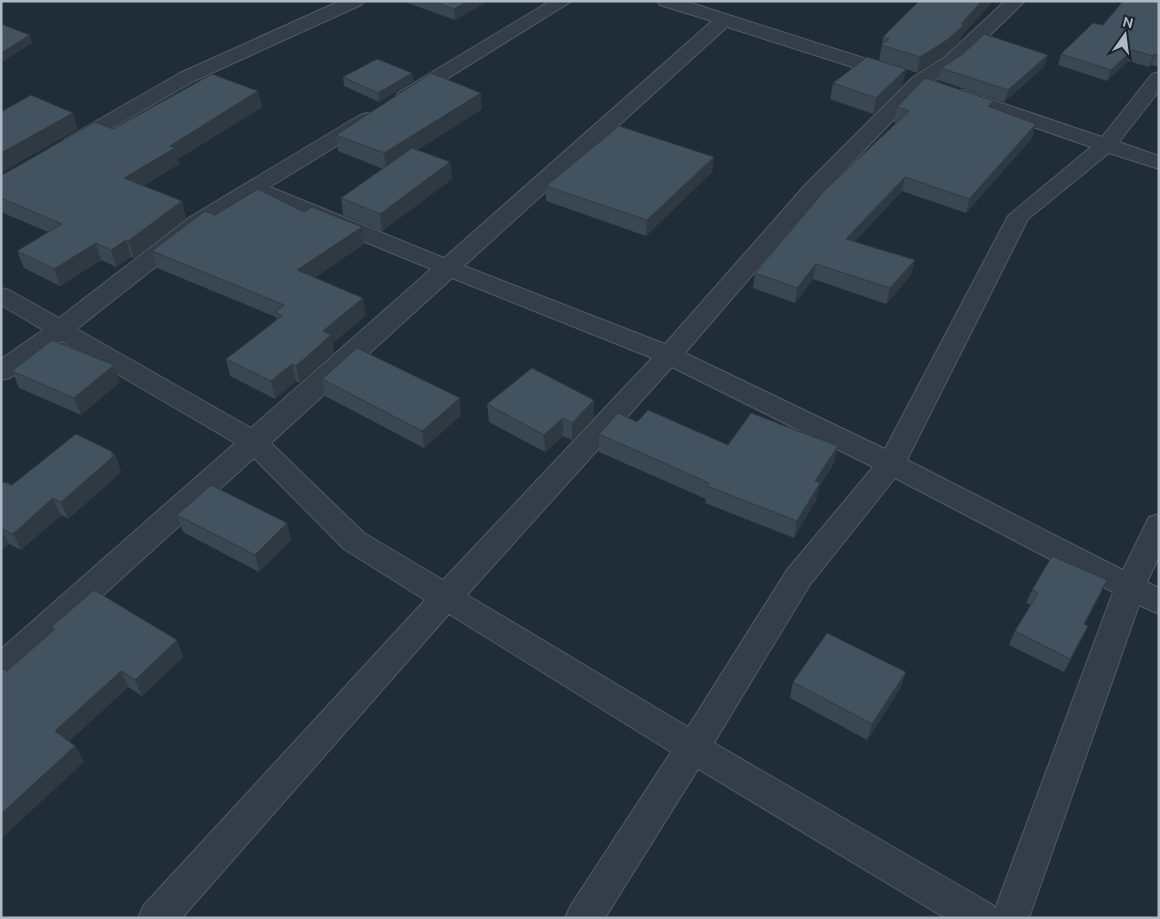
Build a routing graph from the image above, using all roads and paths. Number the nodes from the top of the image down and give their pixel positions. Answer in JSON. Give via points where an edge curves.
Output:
{"nodes":[{"id":1,"x":354,"y":1,"type":"edge"},
{"id":2,"x":563,"y":1,"type":"edge"},
{"id":3,"x":666,"y":1,"type":"edge"},
{"id":4,"x":1016,"y":1,"type":"edge"},
{"id":5,"x":725,"y":18,"type":"junction"},
{"id":6,"x":1159,"y":78,"type":"edge"},
{"id":7,"x":919,"y":82,"type":"junction"},
{"id":8,"x":1106,"y":145,"type":"junction"},
{"id":9,"x":52,"y":155,"type":"edge"},
{"id":10,"x":1159,"y":163,"type":"edge"},
{"id":11,"x":253,"y":188,"type":"junction"},
{"id":12,"x":448,"y":268,"type":"junction"},
{"id":13,"x":1,"y":295,"type":"edge"},
{"id":14,"x":61,"y":329,"type":"junction"},
{"id":15,"x":669,"y":355,"type":"junction"},
{"id":16,"x":1,"y":372,"type":"edge"},
{"id":17,"x":254,"y":442,"type":"junction"},
{"id":18,"x":891,"y":464,"type":"junction"},
{"id":19,"x":1159,"y":525,"type":"edge"},
{"id":20,"x":1130,"y":587,"type":"junction"},
{"id":21,"x":446,"y":598,"type":"junction"},
{"id":22,"x":1159,"y":602,"type":"edge"},
{"id":23,"x":1,"y":669,"type":"edge"},
{"id":24,"x":693,"y":748,"type":"junction"},
{"id":25,"x":157,"y":918,"type":"edge"},
{"id":26,"x":584,"y":918,"type":"edge"},
{"id":27,"x":980,"y":918,"type":"edge"},
{"id":28,"x":1010,"y":918,"type":"edge"}],
"edges":[{"from":1,"to":9,"type":"street","via":[[187,77]]},
{"from":2,"to":11,"type":"street"},
{"from":3,"to":5,"type":"street"},
{"from":4,"to":7,"type":"street","via":[[952,61]]},
{"from":5,"to":7,"type":"street"},
{"from":5,"to":12,"type":"street"},
{"from":6,"to":8,"type":"street"},
{"from":7,"to":8,"type":"street"},
{"from":7,"to":15,"type":"street","via":[[814,189]]},
{"from":8,"to":10,"type":"street"},
{"from":8,"to":18,"type":"street","via":[[1019,216]]},
{"from":11,"to":12,"type":"street"},
{"from":11,"to":14,"type":"street","via":[[198,222]]},
{"from":12,"to":15,"type":"street"},
{"from":12,"to":17,"type":"street"},
{"from":13,"to":14,"type":"street"},
{"from":14,"to":16,"type":"street"},
{"from":14,"to":17,"type":"street"},
{"from":15,"to":18,"type":"street"},
{"from":15,"to":21,"type":"street"},
{"from":17,"to":21,"type":"street","via":[[354,541]]},
{"from":17,"to":23,"type":"street"},
{"from":18,"to":20,"type":"street"},
{"from":18,"to":24,"type":"street","via":[[798,578]]},
{"from":19,"to":20,"type":"street"},
{"from":20,"to":22,"type":"street"},
{"from":20,"to":28,"type":"street"},
{"from":21,"to":24,"type":"street"},
{"from":21,"to":25,"type":"street"},
{"from":24,"to":26,"type":"street"},
{"from":24,"to":27,"type":"street"}]}
